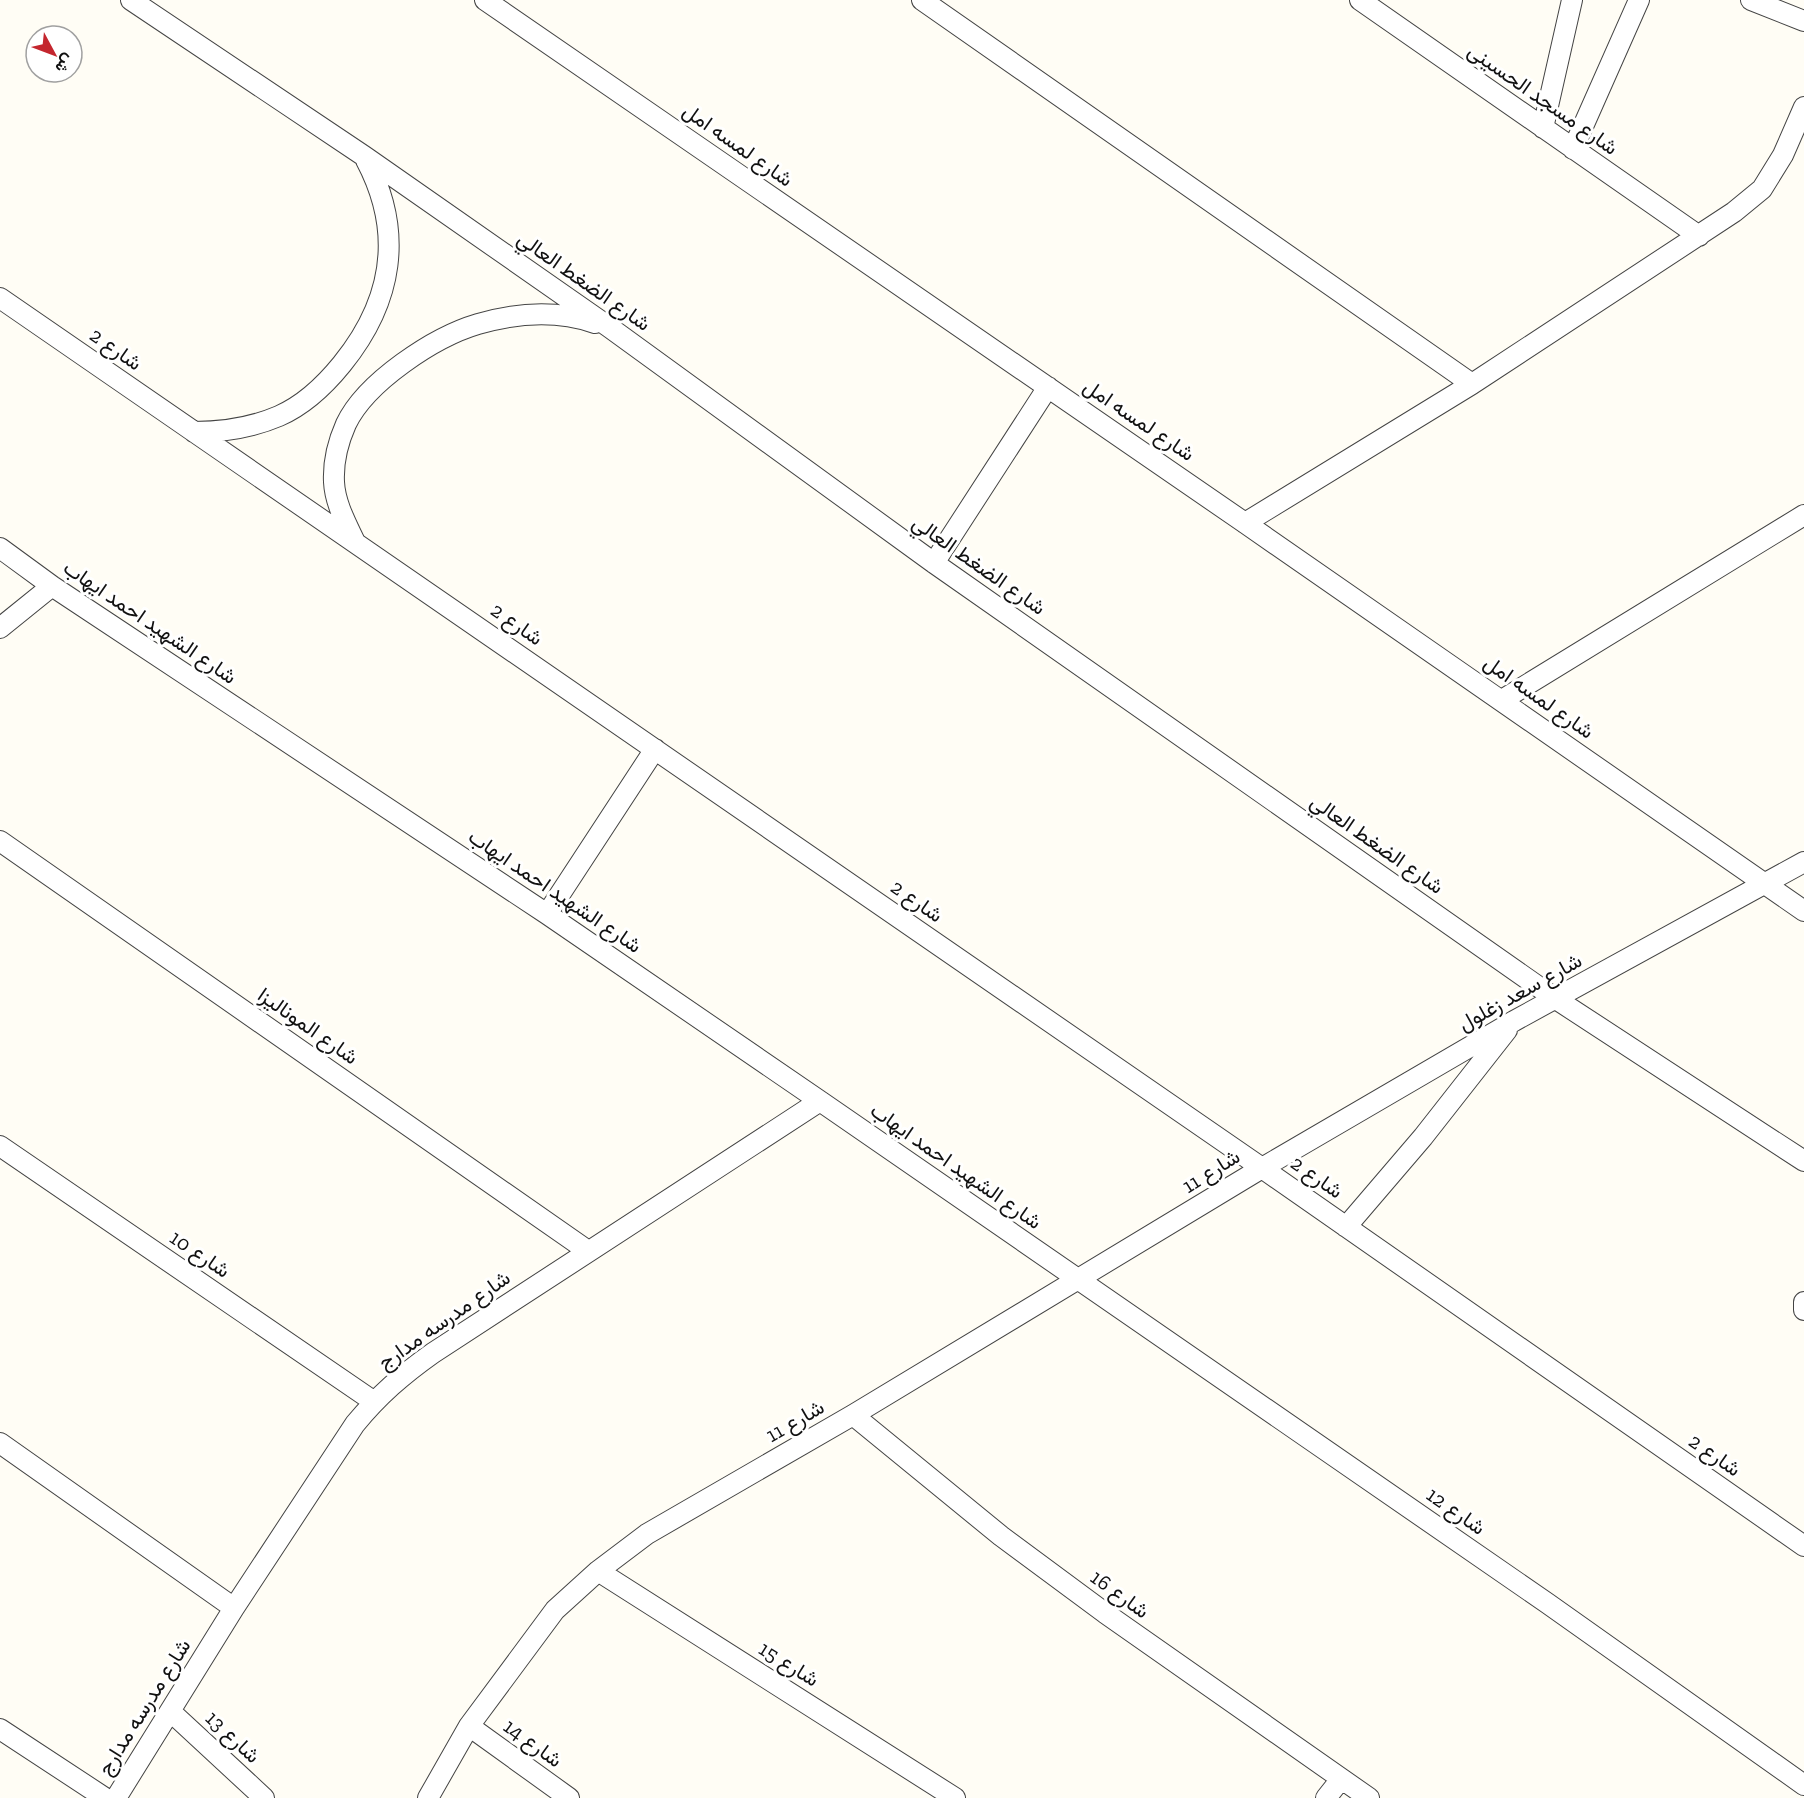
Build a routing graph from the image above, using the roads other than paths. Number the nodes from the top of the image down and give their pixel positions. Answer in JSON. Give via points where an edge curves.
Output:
{"nodes":[{"id":1,"x":131,"y":0,"type":"edge"},
{"id":2,"x":485,"y":0,"type":"edge"},
{"id":3,"x":922,"y":0,"type":"edge"},
{"id":4,"x":1360,"y":0,"type":"edge"},
{"id":5,"x":1572,"y":0,"type":"edge"},
{"id":6,"x":1639,"y":0,"type":"edge"},
{"id":7,"x":1751,"y":0,"type":"edge"},
{"id":8,"x":1804,"y":21,"type":"edge"},
{"id":9,"x":1804,"y":107,"type":"edge"},
{"id":10,"x":1543,"y":128,"type":"junction"},
{"id":11,"x":1573,"y":149,"type":"junction"},
{"id":12,"x":363,"y":156,"type":"junction"},
{"id":13,"x":1699,"y":236,"type":"junction"},
{"id":14,"x":0,"y":298,"type":"edge"},
{"id":15,"x":609,"y":327,"type":"junction"},
{"id":16,"x":1472,"y":384,"type":"junction"},
{"id":17,"x":1048,"y":387,"type":"junction"},
{"id":18,"x":194,"y":432,"type":"junction"},
{"id":19,"x":1804,"y":515,"type":"edge"},
{"id":20,"x":1245,"y":523,"type":"junction"},
{"id":21,"x":356,"y":542,"type":"junction"},
{"id":22,"x":0,"y":549,"type":"edge"},
{"id":23,"x":933,"y":563,"type":"junction"},
{"id":24,"x":52,"y":586,"type":"junction"},
{"id":25,"x":0,"y":628,"type":"edge"},
{"id":26,"x":1502,"y":700,"type":"junction"},
{"id":27,"x":655,"y":749,"type":"junction"},
{"id":28,"x":0,"y":841,"type":"edge"},
{"id":29,"x":1804,"y":862,"type":"edge"},
{"id":30,"x":1763,"y":884,"type":"junction"},
{"id":31,"x":1804,"y":911,"type":"edge"},
{"id":32,"x":547,"y":914,"type":"junction"},
{"id":33,"x":1556,"y":999,"type":"junction"},
{"id":34,"x":1514,"y":1021,"type":"junction"},
{"id":35,"x":820,"y":1101,"type":"junction"},
{"id":36,"x":0,"y":1146,"type":"edge"},
{"id":37,"x":1804,"y":1161,"type":"edge"},
{"id":38,"x":1262,"y":1168,"type":"junction"},
{"id":39,"x":1346,"y":1227,"type":"junction"},
{"id":40,"x":588,"y":1251,"type":"junction"},
{"id":41,"x":1079,"y":1280,"type":"junction"},
{"id":42,"x":1804,"y":1302,"type":"edge"},
{"id":43,"x":1804,"y":1310,"type":"edge"},
{"id":44,"x":373,"y":1401,"type":"junction"},
{"id":45,"x":854,"y":1415,"type":"junction"},
{"id":46,"x":0,"y":1443,"type":"edge"},
{"id":47,"x":1804,"y":1546,"type":"edge"},
{"id":48,"x":598,"y":1571,"type":"junction"},
{"id":49,"x":234,"y":1608,"type":"junction"},
{"id":50,"x":170,"y":1711,"type":"junction"},
{"id":51,"x":469,"y":1726,"type":"junction"},
{"id":52,"x":0,"y":1729,"type":"edge"},
{"id":53,"x":1341,"y":1779,"type":"junction"},
{"id":54,"x":1804,"y":1785,"type":"edge"},
{"id":55,"x":105,"y":1798,"type":"edge"},
{"id":56,"x":116,"y":1798,"type":"edge"},
{"id":57,"x":264,"y":1798,"type":"edge"},
{"id":58,"x":428,"y":1798,"type":"edge"},
{"id":59,"x":568,"y":1798,"type":"edge"},
{"id":60,"x":955,"y":1798,"type":"edge"},
{"id":61,"x":1326,"y":1798,"type":"edge"},
{"id":62,"x":1369,"y":1798,"type":"edge"}],
"edges":[{"from":1,"to":12,"type":"street","name":"شارع الضغط العالي"},
{"from":2,"to":17,"type":"street","name":"شارع لمسه امل"},
{"from":3,"to":16,"type":"street"},
{"from":4,"to":10,"type":"street","name":"شارع مسجد الحسينى"},
{"from":5,"to":10,"type":"street"},
{"from":6,"to":11,"type":"street"},
{"from":7,"to":8,"type":"street"},
{"from":9,"to":13,"type":"street","via":[[1783,155],[1761,189]]},
{"from":10,"to":11,"type":"street","name":"شارع مسجد الحسينى"},
{"from":11,"to":13,"type":"street","name":"شارع مسجد الحسينى"},
{"from":12,"to":15,"type":"street","name":"شارع الضغط العالي"},
{"from":12,"to":18,"type":"street","via":[[385,206],[389,259],[379,303],[363,335],[329,381],[281,416],[224,432]]},
{"from":13,"to":16,"type":"street"},
{"from":14,"to":18,"type":"street","name":"شارع 2"},
{"from":15,"to":21,"type":"street","via":[[577,317],[510,317],[477,324],[446,337],[392,372],[359,405],[339,442],[334,483],[337,502]]},
{"from":15,"to":23,"type":"street","name":"شارع الضغط العالي"},
{"from":16,"to":20,"type":"street"},
{"from":17,"to":20,"type":"street","name":"شارع لمسه امل"},
{"from":17,"to":23,"type":"street"},
{"from":18,"to":21,"type":"street","name":"شارع 2"},
{"from":19,"to":26,"type":"street"},
{"from":20,"to":26,"type":"street","name":"شارع لمسه امل"},
{"from":21,"to":27,"type":"street","name":"شارع 2"},
{"from":22,"to":24,"type":"street","name":"شارع الشهيد احمد ايهاب"},
{"from":23,"to":33,"type":"street","name":"شارع الضغط العالي"},
{"from":24,"to":25,"type":"street"},
{"from":24,"to":32,"type":"street","name":"شارع الشهيد احمد ايهاب"},
{"from":26,"to":30,"type":"street","name":"شارع لمسه امل"},
{"from":27,"to":32,"type":"street"},
{"from":27,"to":38,"type":"street","name":"شارع 2"},
{"from":28,"to":40,"type":"street","name":"شارع الموناليزا"},
{"from":29,"to":30,"type":"street","name":"شارع سعد زغلول"},
{"from":30,"to":31,"type":"street","name":"شارع لمسه امل"},
{"from":30,"to":33,"type":"street","name":"شارع سعد زغلول"},
{"from":32,"to":35,"type":"street","name":"شارع الشهيد احمد ايهاب"},
{"from":33,"to":34,"type":"street","name":"شارع سعد زغلول"},
{"from":33,"to":37,"type":"street","name":"شارع الضغط العالي"},
{"from":34,"to":38,"type":"street","name":"شارع سعد زغلول"},
{"from":34,"to":39,"type":"street"},
{"from":35,"to":40,"type":"street","name":"شارع مدرسه مدارج"},
{"from":35,"to":41,"type":"street","name":"شارع الشهيد احمد ايهاب"},
{"from":36,"to":44,"type":"street","name":"شارع 10"},
{"from":38,"to":39,"type":"street","name":"شارع 2"},
{"from":38,"to":41,"type":"street","name":"شارع 11"},
{"from":39,"to":47,"type":"street","name":"شارع 2"},
{"from":40,"to":44,"type":"street","name":"شارع مدرسه مدارج","via":[[401,1375]]},
{"from":41,"to":45,"type":"street","name":"شارع 11"},
{"from":41,"to":54,"type":"street","name":"شارع 12"},
{"from":42,"to":43,"type":"street"},
{"from":44,"to":49,"type":"street","name":"شارع مدرسه مدارج"},
{"from":45,"to":48,"type":"street","name":"شارع 11","via":[[647,1534]]},
{"from":45,"to":53,"type":"street","name":"شارع 16","via":[[1001,1536]]},
{"from":46,"to":49,"type":"street"},
{"from":48,"to":51,"type":"street","name":"شارع 11","via":[[555,1610]]},
{"from":48,"to":60,"type":"street","name":"شارع 15"},
{"from":49,"to":50,"type":"street","name":"شارع مدرسه مدارج"},
{"from":50,"to":56,"type":"street","name":"شارع مدرسه مدارج"},
{"from":50,"to":57,"type":"street","name":"شارع 13"},
{"from":51,"to":58,"type":"street","name":"شارع 11"},
{"from":51,"to":59,"type":"street","name":"شارع 14"},
{"from":52,"to":55,"type":"street"},
{"from":53,"to":61,"type":"street"},
{"from":53,"to":62,"type":"street","name":"شارع 16"}]}
